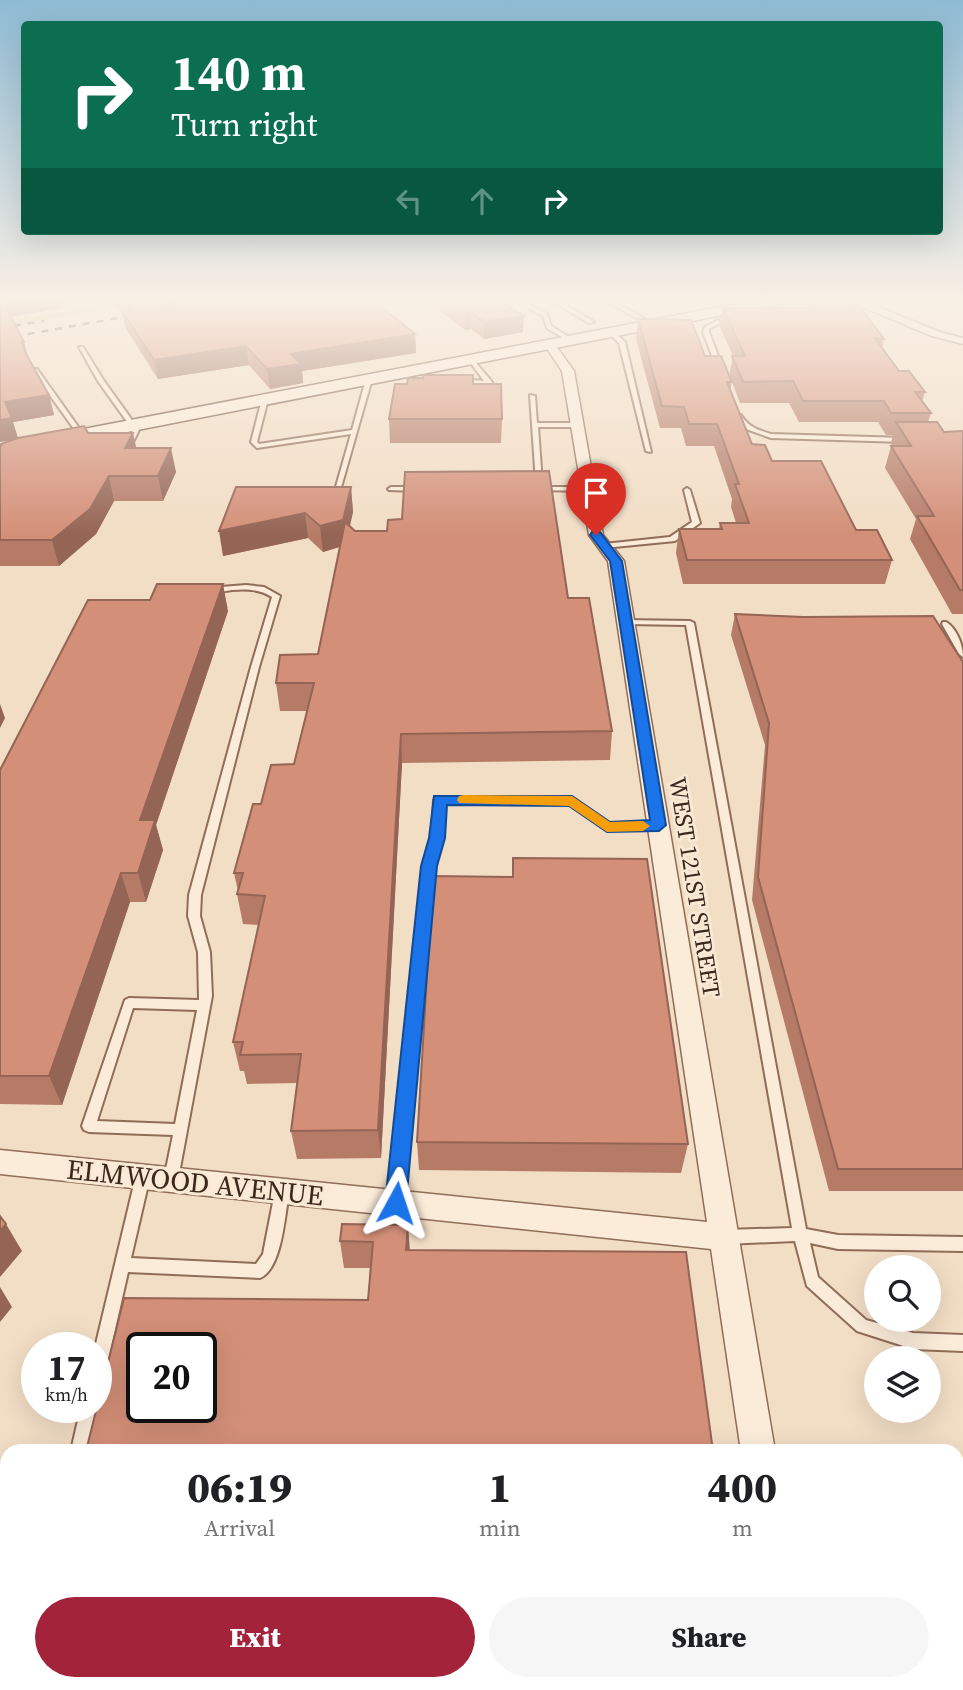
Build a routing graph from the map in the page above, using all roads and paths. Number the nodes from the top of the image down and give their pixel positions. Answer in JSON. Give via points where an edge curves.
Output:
{"nodes":[{"id":1,"x":41,"y":378,"type":"edge"},
{"id":2,"x":99,"y":378,"type":"edge"},
{"id":3,"x":375,"y":378,"type":"edge"},
{"id":4,"x":485,"y":378,"type":"edge"},
{"id":5,"x":569,"y":378,"type":"edge"},
{"id":6,"x":631,"y":378,"type":"edge"},
{"id":7,"x":369,"y":379,"type":"junction"},
{"id":8,"x":456,"y":381,"type":"edge"},
{"id":9,"x":489,"y":383,"type":"junction"},
{"id":10,"x":491,"y":393,"type":"edge"},
{"id":11,"x":532,"y":396,"type":"dead end"},
{"id":12,"x":265,"y":399,"type":"junction"},
{"id":13,"x":737,"y":411,"type":"edge"},
{"id":14,"x":534,"y":425,"type":"junction"},
{"id":15,"x":577,"y":425,"type":"junction"},
{"id":16,"x":355,"y":431,"type":"junction"},
{"id":17,"x":130,"y":433,"type":"junction"},
{"id":18,"x":81,"y":435,"type":"junction"},
{"id":19,"x":912,"y":440,"type":"edge"},
{"id":20,"x":0,"y":451,"type":"edge"},
{"id":21,"x":649,"y":451,"type":"dead end"},
{"id":22,"x":126,"y":452,"type":"edge"},
{"id":23,"x":391,"y":489,"type":"dead end"},
{"id":24,"x":432,"y":489,"type":"edge"},
{"id":25,"x":526,"y":489,"type":"edge"},
{"id":26,"x":539,"y":489,"type":"junction"},
{"id":27,"x":588,"y":489,"type":"junction"},
{"id":28,"x":687,"y":490,"type":"dead end"},
{"id":29,"x":336,"y":497,"type":"edge"},
{"id":30,"x":604,"y":546,"type":"junction"},
{"id":31,"x":205,"y":593,"type":"edge"},
{"id":32,"x":626,"y":622,"type":"junction"},
{"id":33,"x":946,"y":624,"type":"dead end"},
{"id":34,"x":959,"y":640,"type":"edge"},
{"id":35,"x":963,"y":654,"type":"edge"},
{"id":36,"x":659,"y":825,"type":"junction"},
{"id":37,"x":205,"y":1005,"type":"junction"},
{"id":38,"x":180,"y":1130,"type":"junction"},
{"id":39,"x":0,"y":1162,"type":"edge"},
{"id":40,"x":143,"y":1177,"type":"junction"},
{"id":41,"x":171,"y":1180,"type":"junction"},
{"id":42,"x":282,"y":1191,"type":"junction"},
{"id":43,"x":396,"y":1203,"type":"junction"},
{"id":44,"x":800,"y":1234,"type":"junction"},
{"id":45,"x":725,"y":1237,"type":"junction"},
{"id":46,"x":963,"y":1244,"type":"edge"},
{"id":47,"x":122,"y":1265,"type":"junction"},
{"id":48,"x":107,"y":1332,"type":"edge"},
{"id":49,"x":963,"y":1343,"type":"edge"},
{"id":50,"x":85,"y":1423,"type":"edge"},
{"id":51,"x":81,"y":1444,"type":"edge"},
{"id":52,"x":757,"y":1444,"type":"edge"}],
"edges":[{"from":1,"to":18,"type":"lane"},
{"from":2,"to":17,"type":"lane"},
{"from":3,"to":7,"type":"main road"},
{"from":4,"to":9,"type":"lane"},
{"from":5,"to":15,"type":"street","name":"WEST 121ST STREET"},
{"from":6,"to":21,"type":"lane"},
{"from":7,"to":12,"type":"main road"},
{"from":7,"to":16,"type":"lane"},
{"from":8,"to":9,"type":"lane"},
{"from":9,"to":10,"type":"lane"},
{"from":11,"to":14,"type":"lane"},
{"from":12,"to":16,"type":"lane","via":[[257,446]]},
{"from":12,"to":17,"type":"main road"},
{"from":13,"to":19,"type":"lane","via":[[742,424],[771,436]]},
{"from":14,"to":15,"type":"lane"},
{"from":14,"to":26,"type":"lane"},
{"from":15,"to":27,"type":"street","name":"WEST 121ST STREET"},
{"from":16,"to":29,"type":"lane"},
{"from":17,"to":18,"type":"main road"},
{"from":17,"to":22,"type":"lane"},
{"from":18,"to":20,"type":"main road"},
{"from":23,"to":24,"type":"lane"},
{"from":25,"to":26,"type":"lane"},
{"from":26,"to":27,"type":"lane"},
{"from":27,"to":30,"type":"street","name":"WEST 121ST STREET","via":[[596,535]]},
{"from":28,"to":30,"type":"lane","via":[[696,523],[673,539]]},
{"from":30,"to":32,"type":"street","name":"WEST 121ST STREET","via":[[616,561]]},
{"from":31,"to":37,"type":"lane","via":[[254,587],[276,596],[195,895],[194,916],[207,971]]},
{"from":32,"to":36,"type":"street","name":"WEST 121ST STREET"},
{"from":32,"to":44,"type":"lane","via":[[690,623]]},
{"from":33,"to":34,"type":"lane"},
{"from":34,"to":35,"type":"lane"},
{"from":36,"to":43,"type":"lane","via":[[607,827],[572,801],[439,800]]},
{"from":36,"to":45,"type":"street","name":"WEST 121ST STREET"},
{"from":37,"to":38,"type":"lane"},
{"from":37,"to":38,"type":"lane","via":[[129,1003],[89,1126]]},
{"from":38,"to":41,"type":"lane"},
{"from":39,"to":40,"type":"street","name":"ELMWOOD AVENUE"},
{"from":40,"to":41,"type":"street","name":"ELMWOOD AVENUE"},
{"from":40,"to":47,"type":"lane"},
{"from":41,"to":42,"type":"street","name":"ELMWOOD AVENUE"},
{"from":42,"to":43,"type":"street","name":"ELMWOOD AVENUE"},
{"from":42,"to":47,"type":"lane","via":[[270,1256],[260,1271]]},
{"from":43,"to":45,"type":"street","name":"ELMWOOD AVENUE"},
{"from":44,"to":45,"type":"lane"},
{"from":44,"to":46,"type":"lane","via":[[838,1242]]},
{"from":44,"to":49,"type":"lane","via":[[812,1281],[862,1326],[914,1341]]},
{"from":45,"to":52,"type":"street","name":"WEST 121ST STREET"},
{"from":47,"to":48,"type":"lane"},
{"from":50,"to":51,"type":"lane"}]}
